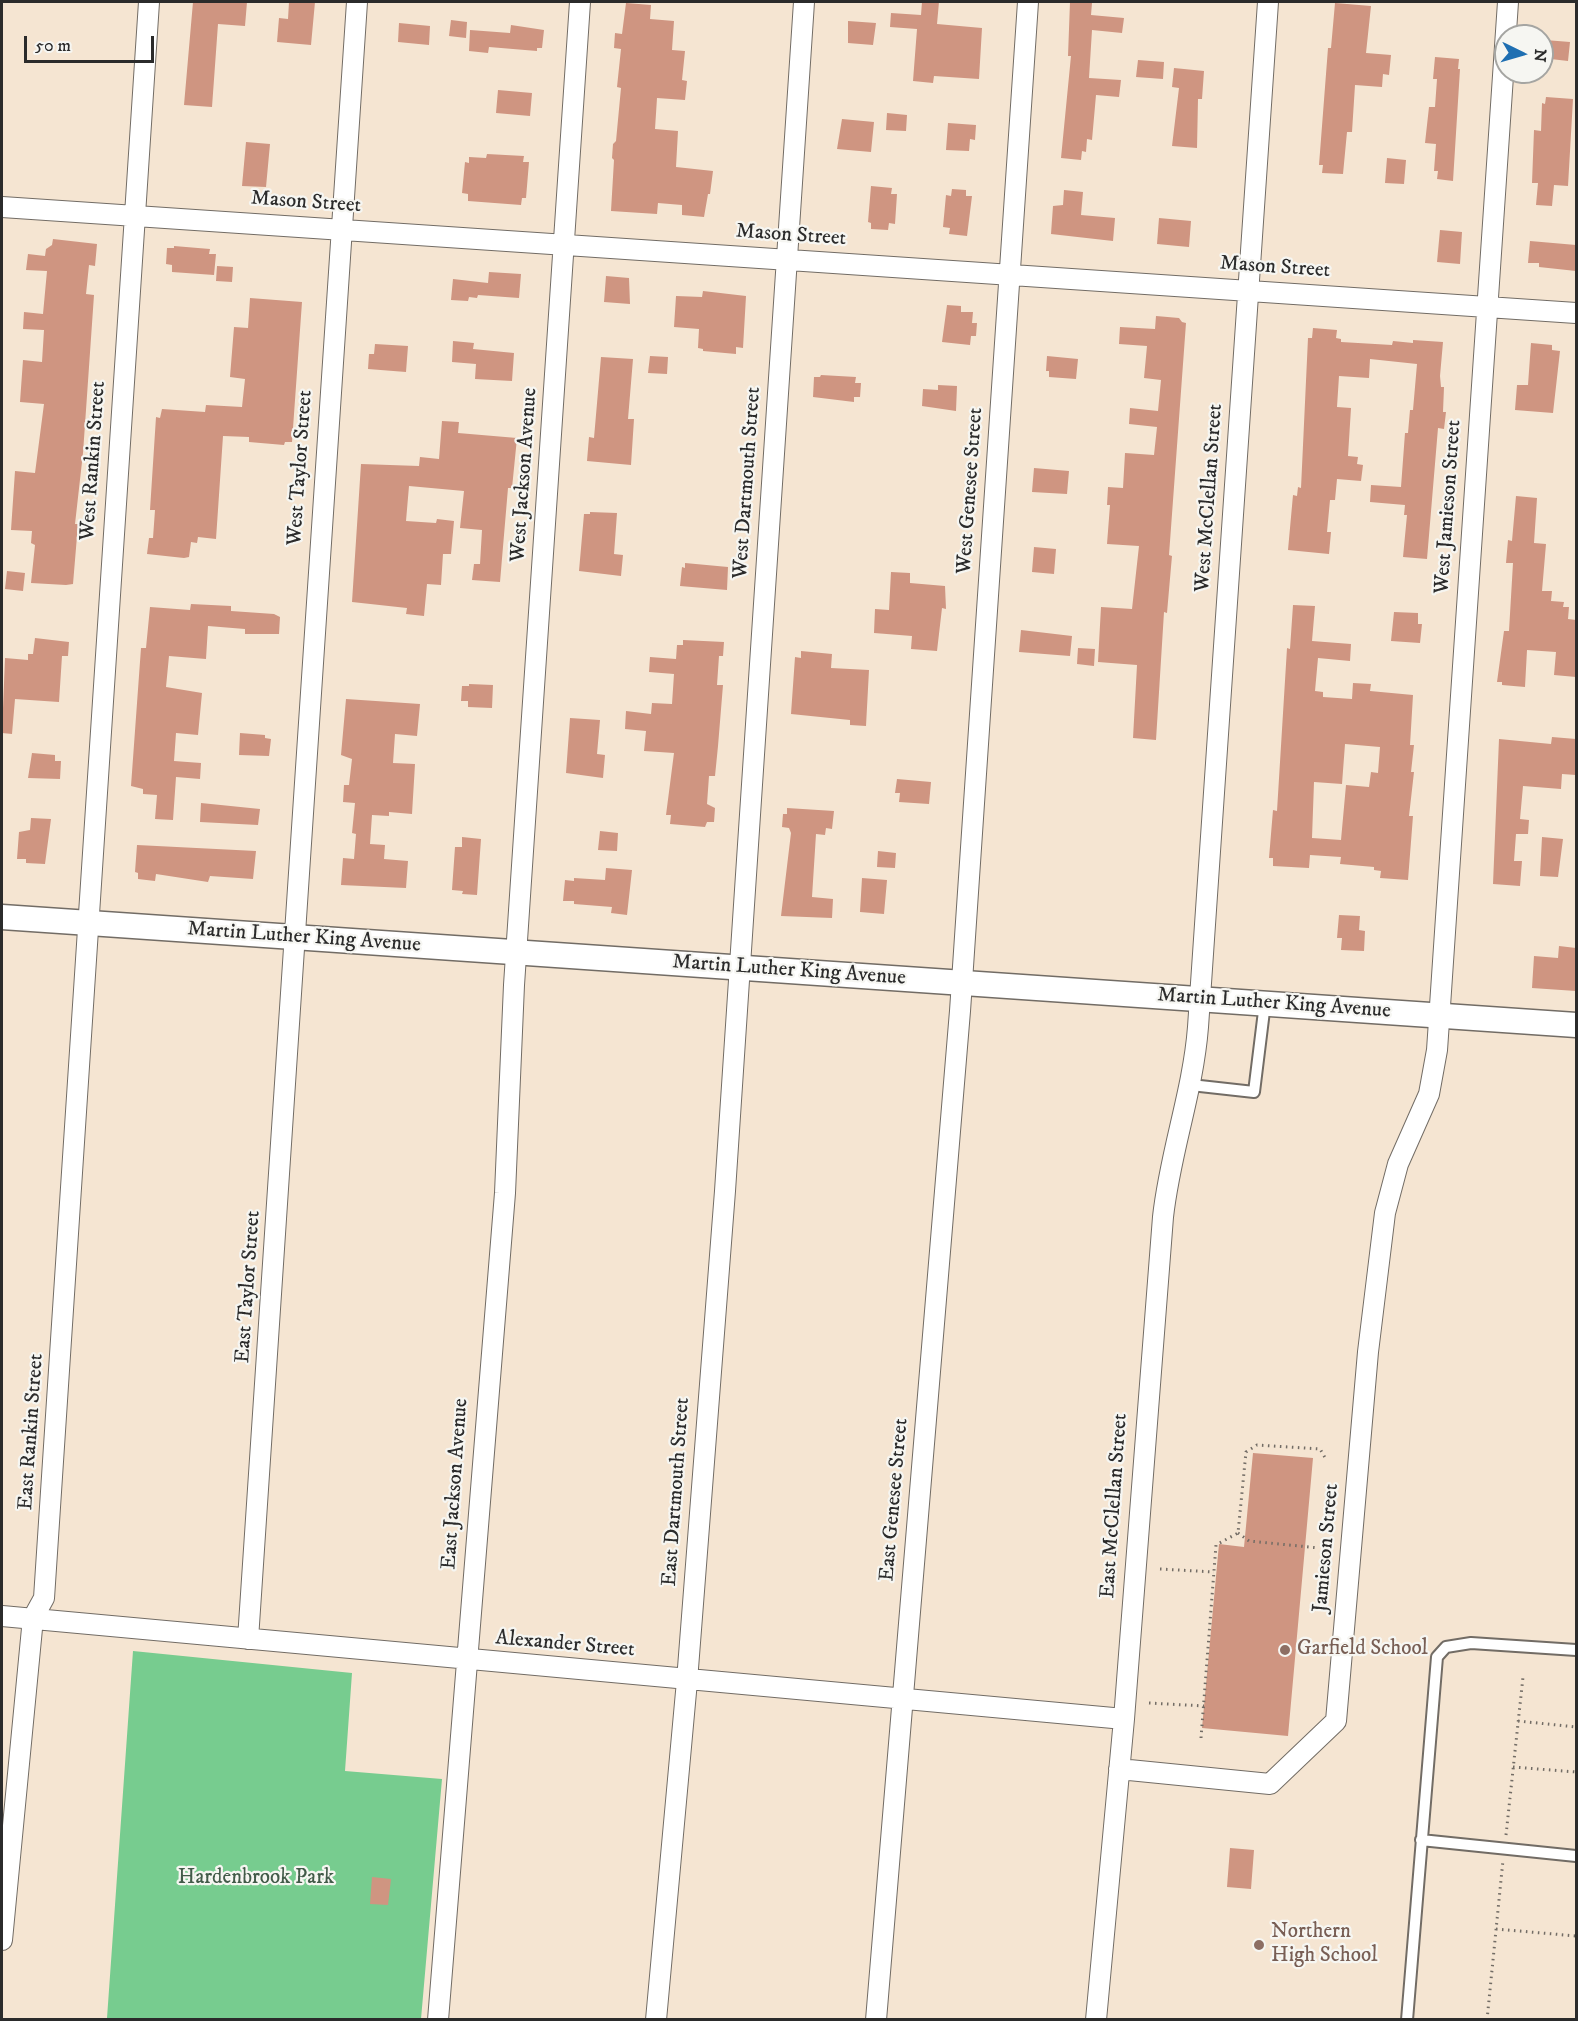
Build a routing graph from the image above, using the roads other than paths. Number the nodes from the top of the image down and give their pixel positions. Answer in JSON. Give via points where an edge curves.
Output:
{"nodes":[{"id":1,"x":149,"y":2,"type":"edge"},
{"id":2,"x":357,"y":2,"type":"edge"},
{"id":3,"x":580,"y":2,"type":"edge"},
{"id":4,"x":804,"y":2,"type":"edge"},
{"id":5,"x":1028,"y":2,"type":"edge"},
{"id":6,"x":1268,"y":2,"type":"edge"},
{"id":7,"x":1508,"y":2,"type":"edge"},
{"id":8,"x":2,"y":207,"type":"edge"},
{"id":9,"x":135,"y":216,"type":"junction"},
{"id":10,"x":341,"y":229,"type":"junction"},
{"id":11,"x":564,"y":244,"type":"junction"},
{"id":12,"x":787,"y":260,"type":"junction"},
{"id":13,"x":1010,"y":275,"type":"junction"},
{"id":14,"x":1248,"y":291,"type":"junction"},
{"id":15,"x":1487,"y":306,"type":"junction"},
{"id":16,"x":1576,"y":313,"type":"edge"},
{"id":17,"x":2,"y":917,"type":"edge"},
{"id":18,"x":87,"y":923,"type":"junction"},
{"id":19,"x":293,"y":937,"type":"junction"},
{"id":20,"x":517,"y":952,"type":"junction"},
{"id":21,"x":739,"y":968,"type":"junction"},
{"id":22,"x":962,"y":984,"type":"junction"},
{"id":23,"x":1200,"y":999,"type":"junction"},
{"id":24,"x":1265,"y":1003,"type":"junction"},
{"id":25,"x":1439,"y":1016,"type":"junction"},
{"id":26,"x":1576,"y":1025,"type":"edge"},
{"id":27,"x":1191,"y":1085,"type":"junction"},
{"id":28,"x":1368,"y":1352,"type":"joint"},
{"id":29,"x":2,"y":1616,"type":"edge"},
{"id":30,"x":33,"y":1618,"type":"junction"},
{"id":31,"x":248,"y":1639,"type":"junction"},
{"id":32,"x":1576,"y":1650,"type":"edge"},
{"id":33,"x":468,"y":1660,"type":"junction"},
{"id":34,"x":687,"y":1681,"type":"junction"},
{"id":35,"x":904,"y":1700,"type":"junction"},
{"id":36,"x":1124,"y":1719,"type":"junction"},
{"id":37,"x":1119,"y":1769,"type":"junction"},
{"id":38,"x":1421,"y":1840,"type":"junction"},
{"id":39,"x":1576,"y":1856,"type":"edge"},
{"id":40,"x":2,"y":1940,"type":"edge"},
{"id":41,"x":438,"y":2019,"type":"edge"},
{"id":42,"x":656,"y":2019,"type":"edge"},
{"id":43,"x":876,"y":2019,"type":"edge"},
{"id":44,"x":1096,"y":2019,"type":"edge"},
{"id":45,"x":1407,"y":2019,"type":"edge"}],
"edges":[{"from":1,"to":9,"type":"street","name":"West Rankin Street"},
{"from":2,"to":10,"type":"street","name":"West Taylor Street"},
{"from":3,"to":11,"type":"street","name":"West Jackson Avenue"},
{"from":4,"to":12,"type":"street","name":"West Dartmouth Street"},
{"from":5,"to":13,"type":"street","name":"West Genesee Street"},
{"from":6,"to":14,"type":"street","name":"West McClellan Street"},
{"from":7,"to":15,"type":"street","name":"West Jamieson Street"},
{"from":8,"to":9,"type":"street","name":"Mason Street"},
{"from":9,"to":10,"type":"street","name":"Mason Street"},
{"from":9,"to":18,"type":"street","name":"West Rankin Street"},
{"from":10,"to":11,"type":"street","name":"Mason Street"},
{"from":10,"to":19,"type":"street","name":"West Taylor Street"},
{"from":11,"to":12,"type":"street","name":"Mason Street"},
{"from":11,"to":20,"type":"street","name":"West Jackson Avenue"},
{"from":12,"to":13,"type":"street","name":"Mason Street"},
{"from":12,"to":21,"type":"street","name":"West Dartmouth Street"},
{"from":13,"to":14,"type":"street","name":"Mason Street"},
{"from":13,"to":22,"type":"street","name":"West Genesee Street"},
{"from":14,"to":15,"type":"street","name":"Mason Street"},
{"from":14,"to":23,"type":"street","name":"West McClellan Street"},
{"from":15,"to":16,"type":"street","name":"Mason Street"},
{"from":15,"to":25,"type":"street","name":"West Jamieson Street"},
{"from":17,"to":18,"type":"street","name":"Martin Luther King Avenue"},
{"from":18,"to":19,"type":"street","name":"Martin Luther King Avenue"},
{"from":18,"to":30,"type":"street","name":"East Rankin Street","via":[[88,958],[44,1598]]},
{"from":19,"to":20,"type":"street","name":"Martin Luther King Avenue"},
{"from":19,"to":31,"type":"street","name":"East Taylor Street","via":[[295,966]]},
{"from":20,"to":21,"type":"street","name":"Martin Luther King Avenue"},
{"from":20,"to":33,"type":"street","name":"East Jackson Avenue","via":[[505,1193]]},
{"from":21,"to":22,"type":"street","name":"Martin Luther King Avenue"},
{"from":21,"to":34,"type":"street","name":"East Dartmouth Street"},
{"from":22,"to":23,"type":"street","name":"Martin Luther King Avenue"},
{"from":22,"to":35,"type":"street","name":"East Genesee Street"},
{"from":23,"to":24,"type":"street","name":"Martin Luther King Avenue"},
{"from":23,"to":27,"type":"street","name":"East McClellan Street"},
{"from":24,"to":25,"type":"street","name":"Martin Luther King Avenue"},
{"from":24,"to":27,"type":"lane","via":[[1254,1092]]},
{"from":25,"to":26,"type":"street","name":"Martin Luther King Avenue"},
{"from":25,"to":28,"type":"street","name":"West Jamieson Street","via":[[1429,1094],[1388,1194]]},
{"from":27,"to":36,"type":"street","name":"East McClellan Street","via":[[1163,1216]]},
{"from":28,"to":37,"type":"street","name":"Jamieson Street","via":[[1336,1721],[1270,1784]]},
{"from":29,"to":30,"type":"street","name":"Alexander Street"},
{"from":30,"to":31,"type":"street","name":"Alexander Street"},
{"from":30,"to":40,"type":"street","name":"East Rankin Street"},
{"from":31,"to":33,"type":"street","name":"Alexander Street"},
{"from":32,"to":38,"type":"lane","via":[[1471,1643],[1446,1647],[1437,1657]]},
{"from":33,"to":34,"type":"street","name":"Alexander Street"},
{"from":33,"to":41,"type":"street","name":"East Jackson Avenue"},
{"from":34,"to":35,"type":"street","name":"Alexander Street"},
{"from":34,"to":42,"type":"street","name":"East Dartmouth Street"},
{"from":35,"to":36,"type":"street","name":"Alexander Street"},
{"from":35,"to":43,"type":"street","name":"East Genesee Street"},
{"from":36,"to":37,"type":"street","name":"East McClellan Street"},
{"from":37,"to":44,"type":"street","name":"East McClellan Street"},
{"from":38,"to":39,"type":"lane"},
{"from":38,"to":45,"type":"lane"}]}
